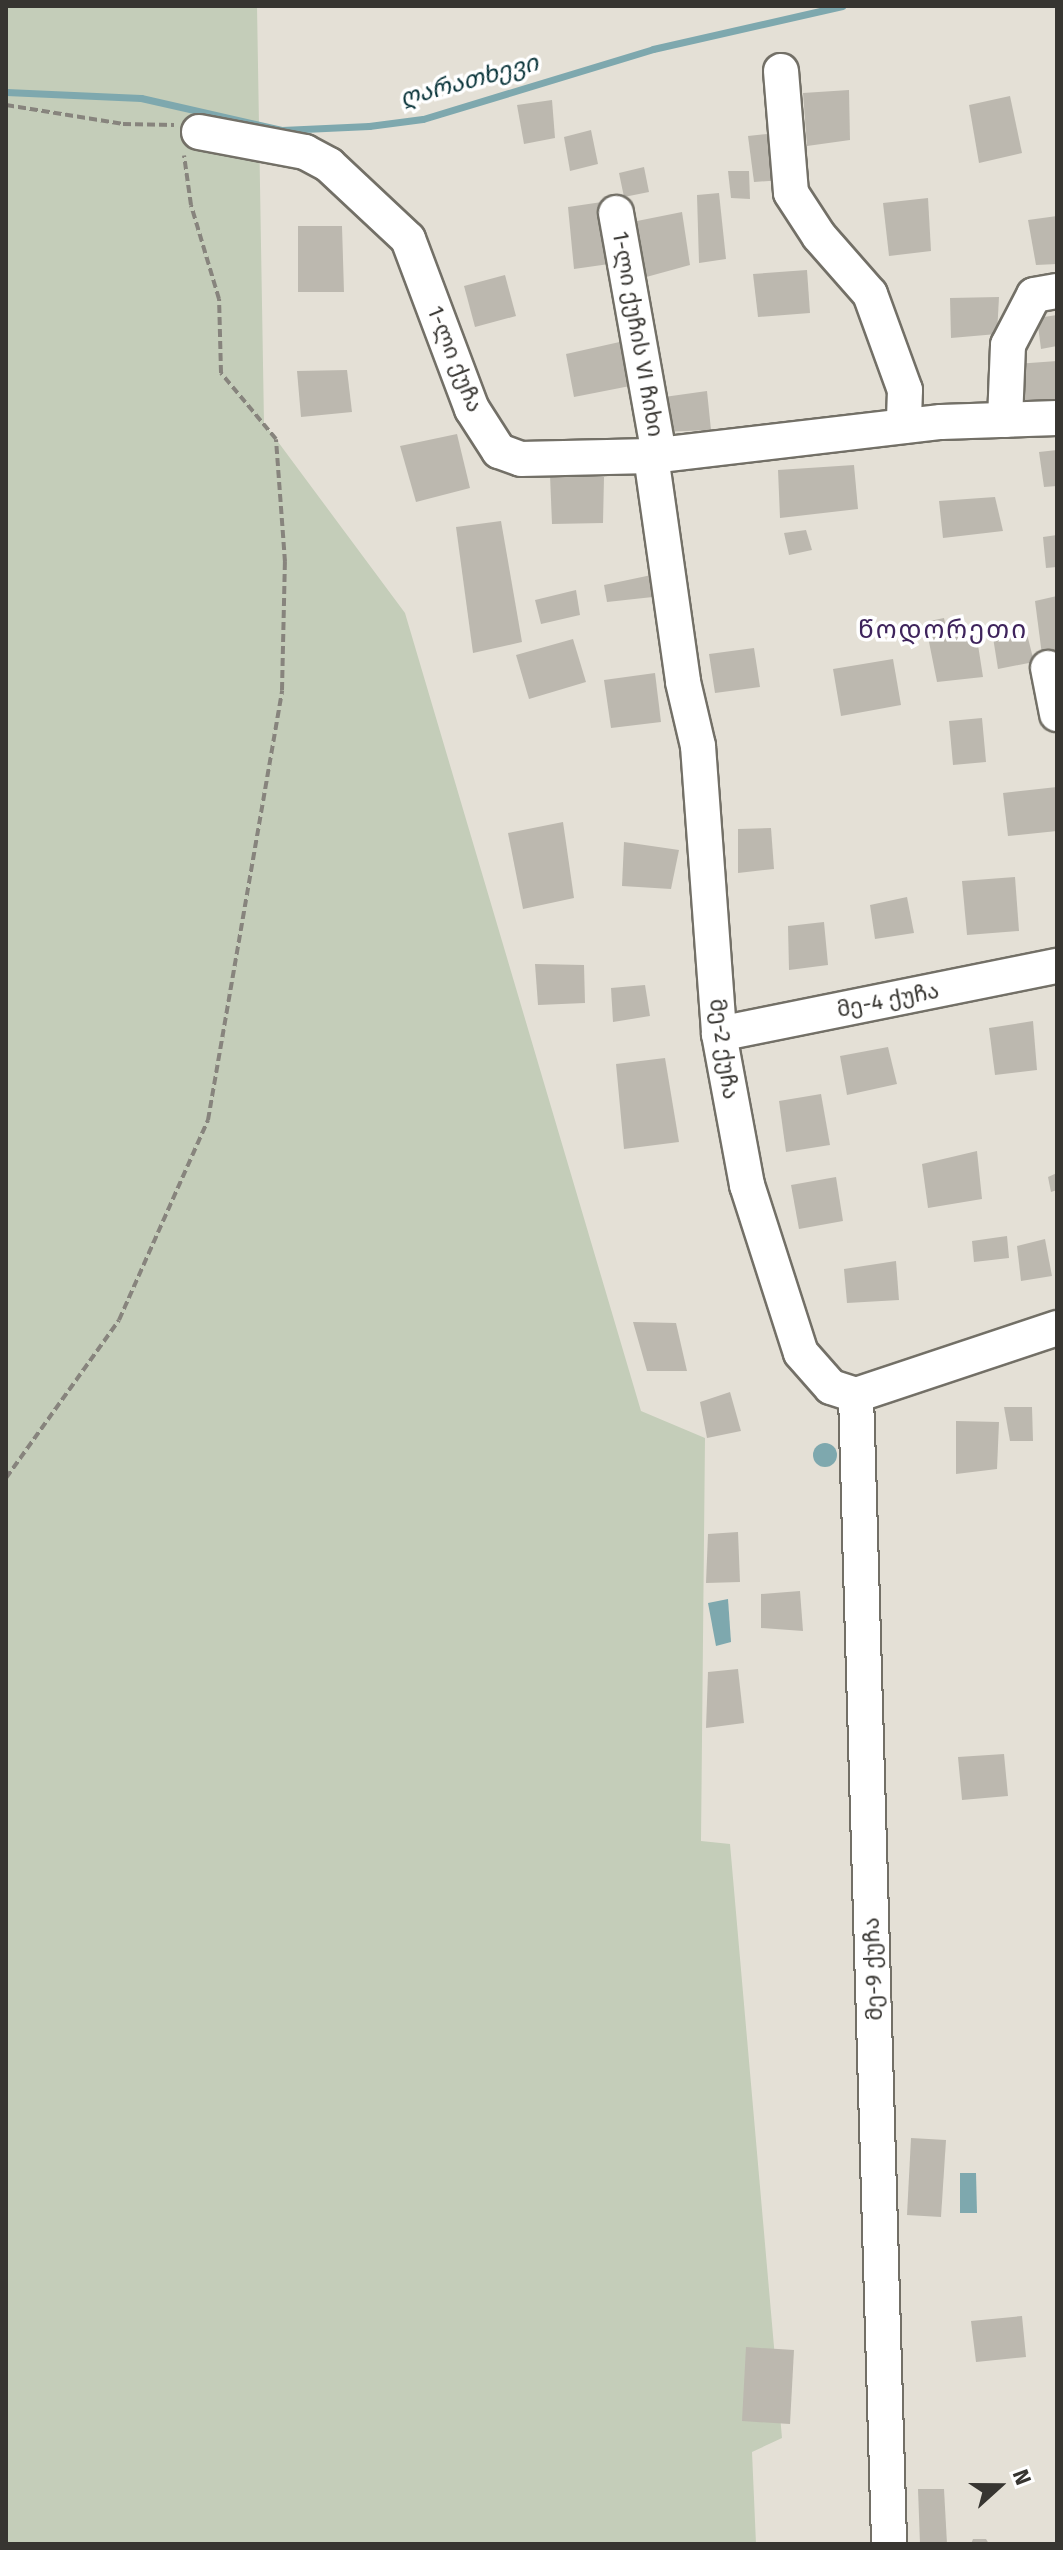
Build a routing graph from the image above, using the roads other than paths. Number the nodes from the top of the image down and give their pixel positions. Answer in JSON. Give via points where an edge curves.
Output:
{"nodes":[{"id":1,"x":781,"y":71,"type":"dead end"},
{"id":2,"x":192,"y":142,"type":"road end"},
{"id":3,"x":616,"y":213,"type":"dead end"},
{"id":4,"x":1057,"y":291,"type":"edge"},
{"id":5,"x":1057,"y":418,"type":"edge"},
{"id":6,"x":1005,"y":420,"type":"junction"},
{"id":7,"x":904,"y":426,"type":"junction"},
{"id":8,"x":655,"y":456,"type":"junction"},
{"id":9,"x":1048,"y":668,"type":"dead end"},
{"id":10,"x":1057,"y":714,"type":"edge"},
{"id":11,"x":1056,"y":974,"type":"edge"},
{"id":12,"x":719,"y":1034,"type":"junction"},
{"id":13,"x":1057,"y":1328,"type":"edge"},
{"id":14,"x":856,"y":1395,"type":"junction"},
{"id":15,"x":889,"y":2544,"type":"edge"}],
"edges":[{"from":1,"to":7,"type":"street","via":[[791,193],[819,236],[870,294],[905,390]]},
{"from":2,"to":8,"type":"street","name":"1-ლი ქუჩა","via":[[305,152],[329,165],[408,239],[472,409],[499,451],[521,459]]},
{"from":3,"to":8,"type":"street","name":"1-ლი ქუჩის VI ჩიხი"},
{"from":4,"to":6,"type":"street","via":[[1034,295],[1008,345]]},
{"from":5,"to":6,"type":"street","name":"1-ლი ქუჩა"},
{"from":6,"to":7,"type":"street","name":"1-ლი ქუჩა"},
{"from":7,"to":8,"type":"street","name":"1-ლი ქუჩა"},
{"from":8,"to":12,"type":"street","name":"მე-2 ქუჩა","via":[[683,682],[698,746]]},
{"from":9,"to":10,"type":"street"},
{"from":11,"to":12,"type":"street","name":"მე-4 ქუჩა"},
{"from":12,"to":14,"type":"street","name":"მე-2 ქუჩა","via":[[747,1185],[801,1353],[831,1387]]},
{"from":13,"to":14,"type":"street"},
{"from":14,"to":15,"type":"street","name":"მე-9 ქუჩა"}]}
